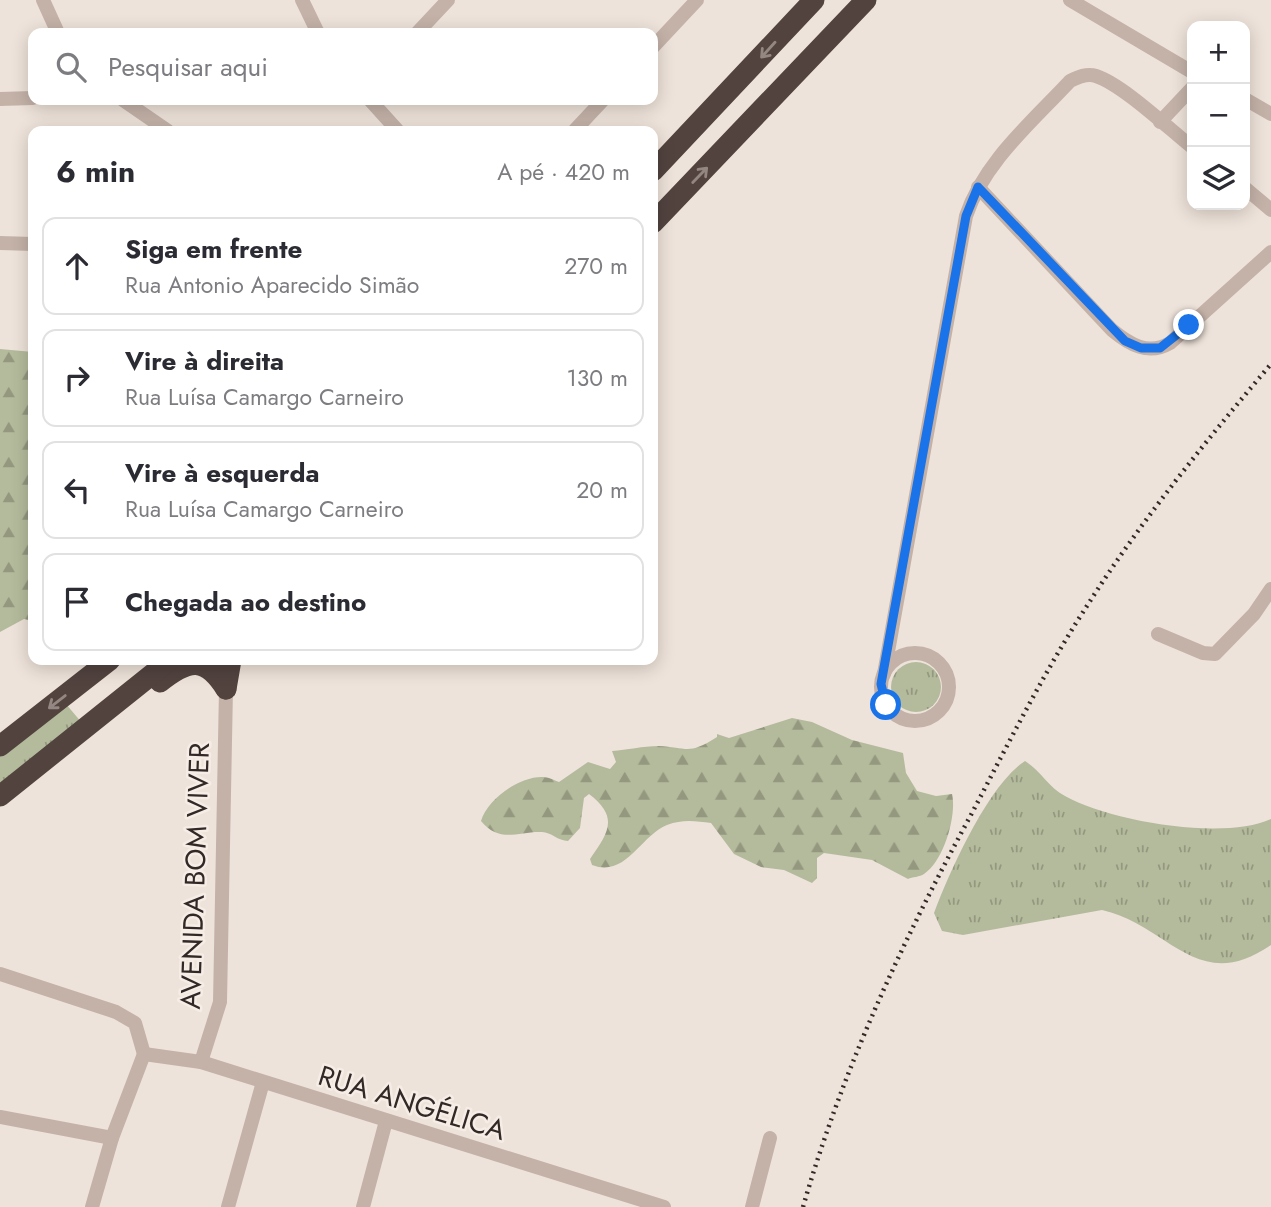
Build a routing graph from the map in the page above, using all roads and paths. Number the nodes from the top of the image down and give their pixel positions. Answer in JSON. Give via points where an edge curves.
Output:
{"nodes":[{"id":1,"x":43,"y":0,"type":"edge"},
{"id":2,"x":302,"y":0,"type":"edge"},
{"id":3,"x":448,"y":0,"type":"edge"},
{"id":4,"x":697,"y":0,"type":"edge"},
{"id":5,"x":814,"y":0,"type":"edge"},
{"id":6,"x":866,"y":0,"type":"edge"},
{"id":7,"x":1070,"y":0,"type":"edge"},
{"id":8,"x":56,"y":28,"type":"edge"},
{"id":9,"x":316,"y":28,"type":"edge"},
{"id":10,"x":421,"y":28,"type":"edge"},
{"id":11,"x":658,"y":42,"type":"edge"},
{"id":12,"x":1187,"y":69,"type":"edge"},
{"id":13,"x":1187,"y":93,"type":"edge"},
{"id":14,"x":28,"y":98,"type":"edge"},
{"id":15,"x":0,"y":99,"type":"edge"},
{"id":16,"x":1250,"y":102,"type":"edge"},
{"id":17,"x":130,"y":105,"type":"edge"},
{"id":18,"x":375,"y":105,"type":"edge"},
{"id":19,"x":598,"y":105,"type":"edge"},
{"id":20,"x":1271,"y":114,"type":"edge"},
{"id":21,"x":1160,"y":122,"type":"junction"},
{"id":22,"x":161,"y":126,"type":"edge"},
{"id":23,"x":393,"y":126,"type":"edge"},
{"id":24,"x":578,"y":126,"type":"edge"},
{"id":25,"x":1187,"y":140,"type":"edge"},
{"id":26,"x":658,"y":166,"type":"edge"},
{"id":27,"x":978,"y":187,"type":"junction"},
{"id":28,"x":1250,"y":192,"type":"edge"},
{"id":29,"x":1271,"y":209,"type":"edge"},
{"id":30,"x":658,"y":218,"type":"edge"},
{"id":31,"x":0,"y":243,"type":"edge"},
{"id":32,"x":28,"y":244,"type":"edge"},
{"id":33,"x":1271,"y":252,"type":"edge"},
{"id":34,"x":1271,"y":589,"type":"edge"},
{"id":35,"x":894,"y":626,"type":"junction"},
{"id":36,"x":1158,"y":634,"type":"dead end"},
{"id":37,"x":908,"y":654,"type":"junction"},
{"id":38,"x":104,"y":665,"type":"edge"},
{"id":39,"x":164,"y":665,"type":"edge"},
{"id":40,"x":186,"y":665,"type":"edge"},
{"id":41,"x":200,"y":665,"type":"edge"},
{"id":42,"x":230,"y":665,"type":"edge"},
{"id":43,"x":884,"y":674,"type":"junction"},
{"id":44,"x":226,"y":689,"type":"junction"},
{"id":45,"x":0,"y":746,"type":"edge"},
{"id":46,"x":62,"y":750,"type":"junction"},
{"id":47,"x":0,"y":796,"type":"edge"},
{"id":48,"x":0,"y":974,"type":"edge"},
{"id":49,"x":145,"y":1054,"type":"junction"},
{"id":50,"x":201,"y":1062,"type":"junction"},
{"id":51,"x":263,"y":1082,"type":"junction"},
{"id":52,"x":0,"y":1117,"type":"edge"},
{"id":53,"x":386,"y":1121,"type":"junction"},
{"id":54,"x":112,"y":1138,"type":"junction"},
{"id":55,"x":770,"y":1139,"type":"dead end"},
{"id":56,"x":92,"y":1207,"type":"edge"},
{"id":57,"x":228,"y":1207,"type":"edge"},
{"id":58,"x":363,"y":1207,"type":"edge"},
{"id":59,"x":664,"y":1207,"type":"edge"},
{"id":60,"x":752,"y":1207,"type":"edge"}],
"edges":[{"from":1,"to":8,"type":"street"},
{"from":2,"to":9,"type":"street"},
{"from":3,"to":10,"type":"street"},
{"from":4,"to":11,"type":"street"},
{"from":5,"to":26,"type":"highway","one_way":true},
{"from":30,"to":6,"type":"highway","one_way":true},
{"from":7,"to":12,"type":"street"},
{"from":13,"to":21,"type":"street"},
{"from":14,"to":15,"type":"street"},
{"from":16,"to":20,"type":"street"},
{"from":17,"to":22,"type":"street"},
{"from":18,"to":23,"type":"street"},
{"from":19,"to":24,"type":"street"},
{"from":21,"to":25,"type":"street"},
{"from":21,"to":27,"type":"street","via":[[1113,84],[1094,75],[1070,81]]},
{"from":27,"to":33,"type":"street","via":[[1112,330],[1141,348],[1170,343]]},
{"from":27,"to":35,"type":"street","via":[[966,216]]},
{"from":28,"to":29,"type":"street"},
{"from":31,"to":32,"type":"street"},
{"from":34,"to":36,"type":"street","via":[[1215,654]]},
{"from":35,"to":37,"type":"street"},
{"from":35,"to":43,"type":"street"},
{"from":37,"to":43,"type":"street","via":[[898,657]]},
{"from":37,"to":43,"type":"street","via":[[931,657],[947,673],[949,696],[936,715],[914,722],[893,714],[882,695]]},
{"from":38,"to":45,"type":"highway","one_way":true},
{"from":39,"to":46,"type":"highway"},
{"from":40,"to":46,"type":"highway"},
{"from":41,"to":44,"type":"highway","via":[[215,673]]},
{"from":42,"to":44,"type":"highway"},
{"from":44,"to":50,"type":"street","name":"AVENIDA BOM VIVER","via":[[220,1002]]},
{"from":46,"to":47,"type":"highway"},
{"from":48,"to":49,"type":"street","via":[[116,1012],[135,1023]]},
{"from":49,"to":50,"type":"street","name":"RUA ANGÉLICA"},
{"from":49,"to":54,"type":"street"},
{"from":50,"to":51,"type":"street","name":"RUA ANGÉLICA"},
{"from":51,"to":53,"type":"street","name":"RUA ANGÉLICA"},
{"from":51,"to":57,"type":"street"},
{"from":52,"to":54,"type":"street"},
{"from":53,"to":58,"type":"street"},
{"from":53,"to":59,"type":"street","name":"RUA ANGÉLICA"},
{"from":54,"to":56,"type":"street"},
{"from":55,"to":60,"type":"street"}]}
